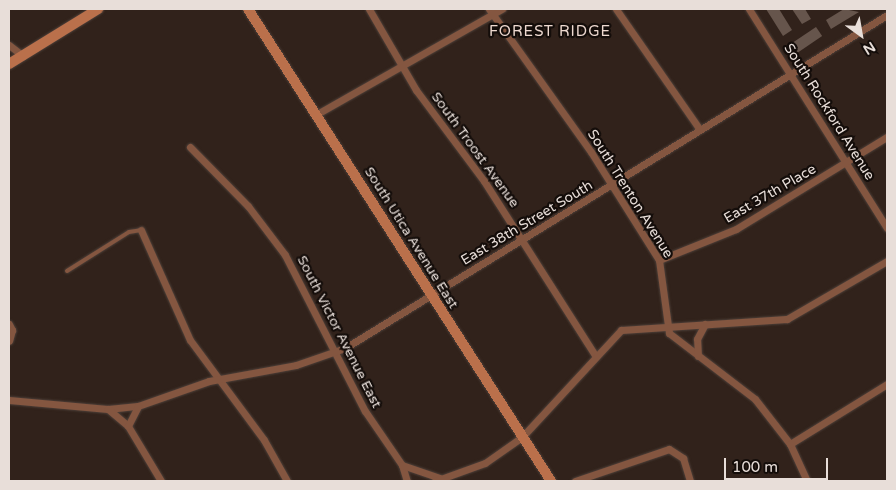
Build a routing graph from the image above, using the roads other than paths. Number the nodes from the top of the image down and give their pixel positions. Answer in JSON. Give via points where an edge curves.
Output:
{"nodes":[{"id":1,"x":98,"y":9,"type":"edge"},
{"id":2,"x":248,"y":9,"type":"edge"},
{"id":3,"x":369,"y":9,"type":"edge"},
{"id":4,"x":502,"y":9,"type":"edge"},
{"id":5,"x":616,"y":9,"type":"edge"},
{"id":6,"x":749,"y":9,"type":"edge"},
{"id":7,"x":491,"y":12,"type":"edge"},
{"id":8,"x":887,"y":15,"type":"edge"},
{"id":9,"x":9,"y":45,"type":"edge"},
{"id":10,"x":23,"y":56,"type":"junction"},
{"id":11,"x":9,"y":64,"type":"edge"},
{"id":12,"x":402,"y":67,"type":"junction"},
{"id":13,"x":790,"y":75,"type":"junction"},
{"id":14,"x":317,"y":114,"type":"junction"},
{"id":15,"x":700,"y":130,"type":"junction"},
{"id":16,"x":887,"y":138,"type":"edge"},
{"id":17,"x":190,"y":146,"type":"dead end"},
{"id":18,"x":846,"y":163,"type":"junction"},
{"id":19,"x":612,"y":186,"type":"junction"},
{"id":20,"x":887,"y":228,"type":"edge"},
{"id":21,"x":141,"y":230,"type":"joint"},
{"id":22,"x":523,"y":240,"type":"junction"},
{"id":23,"x":659,"y":260,"type":"junction"},
{"id":24,"x":887,"y":261,"type":"edge"},
{"id":25,"x":67,"y":271,"type":"dead end"},
{"id":26,"x":432,"y":296,"type":"junction"},
{"id":27,"x":9,"y":324,"type":"edge"},
{"id":28,"x":667,"y":324,"type":"junction"},
{"id":29,"x":705,"y":324,"type":"junction"},
{"id":30,"x":9,"y":341,"type":"edge"},
{"id":31,"x":336,"y":352,"type":"junction"},
{"id":32,"x":595,"y":355,"type":"junction"},
{"id":33,"x":698,"y":356,"type":"junction"},
{"id":34,"x":218,"y":379,"type":"junction"},
{"id":35,"x":887,"y":384,"type":"edge"},
{"id":36,"x":9,"y":400,"type":"edge"},
{"id":37,"x":138,"y":406,"type":"junction"},
{"id":38,"x":108,"y":409,"type":"junction"},
{"id":39,"x":128,"y":426,"type":"junction"},
{"id":40,"x":522,"y":437,"type":"junction"},
{"id":41,"x":790,"y":444,"type":"junction"},
{"id":42,"x":402,"y":465,"type":"junction"},
{"id":43,"x":437,"y":480,"type":"edge"},
{"id":44,"x":161,"y":481,"type":"edge"},
{"id":45,"x":287,"y":481,"type":"edge"},
{"id":46,"x":407,"y":481,"type":"edge"},
{"id":47,"x":550,"y":481,"type":"edge"},
{"id":48,"x":575,"y":481,"type":"edge"},
{"id":49,"x":690,"y":481,"type":"edge"},
{"id":50,"x":806,"y":481,"type":"edge"}],
"edges":[{"from":1,"to":10,"type":"street"},
{"from":2,"to":14,"type":"street","name":"South Utica Avenue East"},
{"from":3,"to":12,"type":"street","name":"South Troost Avenue"},
{"from":4,"to":7,"type":"street"},
{"from":5,"to":15,"type":"street"},
{"from":6,"to":13,"type":"street","name":"South Rockford Avenue"},
{"from":7,"to":12,"type":"street"},
{"from":7,"to":19,"type":"street","name":"South Trenton Avenue"},
{"from":8,"to":13,"type":"street","name":"East 38th Street South"},
{"from":9,"to":10,"type":"street"},
{"from":10,"to":11,"type":"street"},
{"from":12,"to":14,"type":"street"},
{"from":12,"to":22,"type":"street","name":"South Troost Avenue"},
{"from":13,"to":15,"type":"street","name":"East 38th Street South"},
{"from":13,"to":18,"type":"street","name":"South Rockford Avenue"},
{"from":14,"to":26,"type":"street","name":"South Utica Avenue East"},
{"from":15,"to":19,"type":"street","name":"East 38th Street South"},
{"from":16,"to":18,"type":"street","name":"East 37th Place"},
{"from":17,"to":31,"type":"street","name":"South Victor Avenue East","via":[[268,231],[303,285]]},
{"from":18,"to":20,"type":"street","name":"South Rockford Avenue"},
{"from":18,"to":23,"type":"street","name":"East 37th Place","via":[[736,230]]},
{"from":19,"to":22,"type":"street","name":"East 38th Street South"},
{"from":19,"to":23,"type":"street","name":"South Trenton Avenue"},
{"from":21,"to":25,"type":"lane","via":[[129,232]]},
{"from":21,"to":34,"type":"street","via":[[184,328]]},
{"from":22,"to":26,"type":"street","name":"East 38th Street South"},
{"from":22,"to":32,"type":"street","name":"South Troost Avenue"},
{"from":23,"to":28,"type":"street","name":"South Trenton Avenue"},
{"from":24,"to":29,"type":"street","via":[[794,316]]},
{"from":26,"to":31,"type":"street","name":"East 38th Street South"},
{"from":26,"to":40,"type":"street","name":"South Utica Avenue East"},
{"from":27,"to":30,"type":"street","via":[[12,330]]},
{"from":28,"to":29,"type":"street"},
{"from":28,"to":32,"type":"street","via":[[620,330]]},
{"from":28,"to":33,"type":"street","name":"South Trenton Avenue","via":[[678,342]]},
{"from":29,"to":33,"type":"street","via":[[697,339]]},
{"from":31,"to":34,"type":"street","name":"East 38th Street South","via":[[296,366]]},
{"from":31,"to":42,"type":"street","name":"South Victor Avenue East","via":[[365,411]]},
{"from":32,"to":40,"type":"street"},
{"from":33,"to":41,"type":"street","name":"South Trenton Avenue","via":[[749,394]]},
{"from":34,"to":37,"type":"street","name":"East 38th Street South"},
{"from":34,"to":45,"type":"street","via":[[264,440]]},
{"from":35,"to":41,"type":"street"},
{"from":36,"to":38,"type":"street","name":"East 38th Street South"},
{"from":37,"to":38,"type":"street","name":"East 38th Street South"},
{"from":37,"to":39,"type":"street"},
{"from":38,"to":39,"type":"street"},
{"from":39,"to":44,"type":"street"},
{"from":40,"to":43,"type":"street","via":[[485,463]]},
{"from":40,"to":47,"type":"street","name":"South Utica Avenue East"},
{"from":41,"to":50,"type":"street","name":"South Trenton Avenue"},
{"from":42,"to":43,"type":"street"},
{"from":42,"to":46,"type":"street","name":"South Victor Avenue East"},
{"from":48,"to":49,"type":"street","via":[[669,449],[683,458]]}]}
